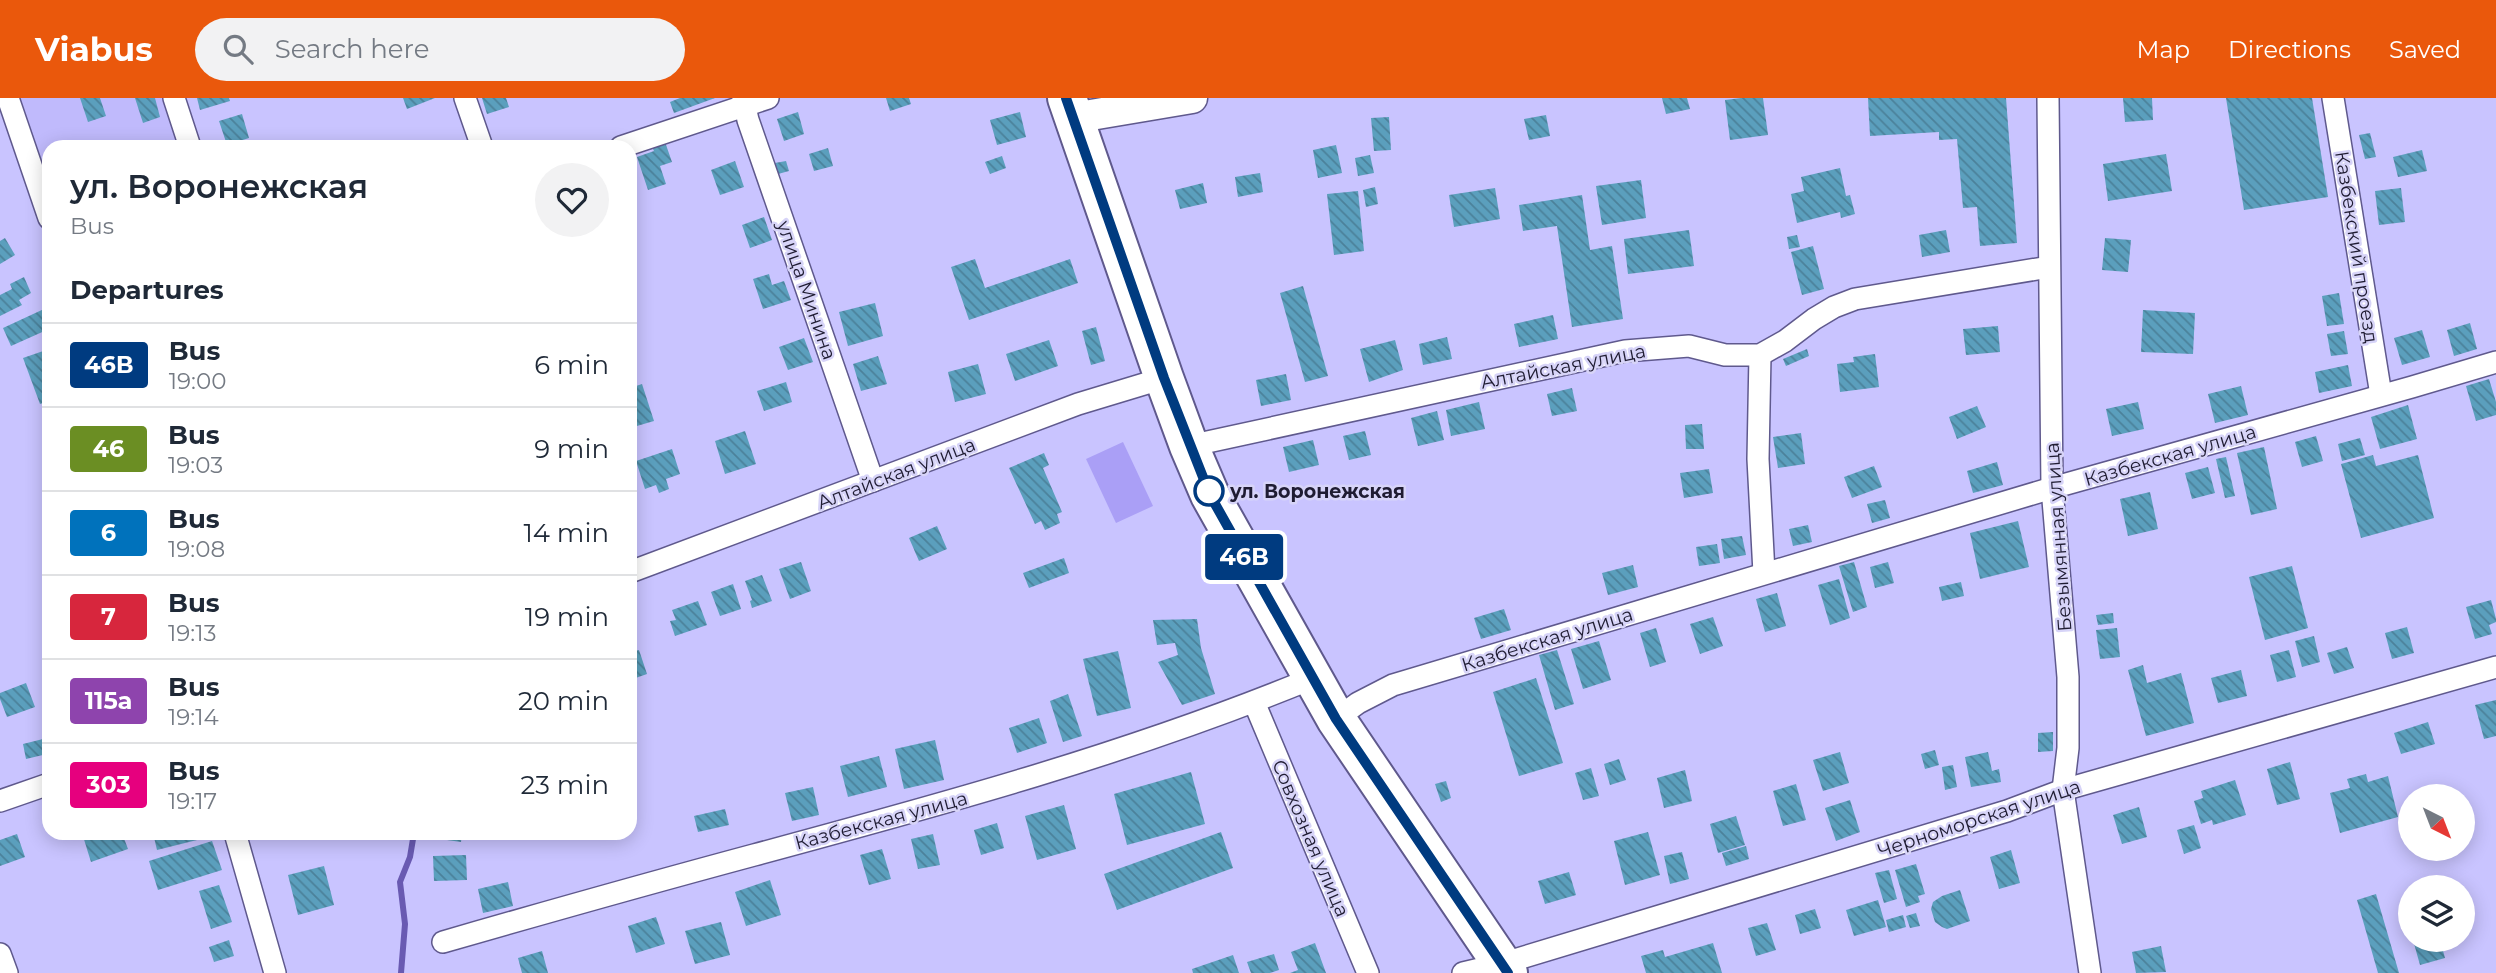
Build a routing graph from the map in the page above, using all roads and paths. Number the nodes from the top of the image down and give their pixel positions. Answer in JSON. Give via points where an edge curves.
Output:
{"nodes":[{"id":1,"x":8,"y":98,"type":"edge"},
{"id":2,"x":174,"y":98,"type":"edge"},
{"id":3,"x":465,"y":98,"type":"edge"},
{"id":4,"x":768,"y":98,"type":"edge"},
{"id":5,"x":1192,"y":98,"type":"edge"},
{"id":6,"x":2048,"y":98,"type":"edge"},
{"id":7,"x":2333,"y":98,"type":"edge"},
{"id":8,"x":744,"y":102,"type":"edge"},
{"id":9,"x":1070,"y":108,"type":"edge"},
{"id":10,"x":188,"y":140,"type":"edge"},
{"id":11,"x":480,"y":140,"type":"edge"},
{"id":12,"x":637,"y":141,"type":"edge"},
{"id":13,"x":42,"y":198,"type":"edge"},
{"id":14,"x":2049,"y":267,"type":"junction"},
{"id":15,"x":1760,"y":355,"type":"junction"},
{"id":16,"x":2496,"y":362,"type":"edge"},
{"id":17,"x":1164,"y":378,"type":"junction"},
{"id":18,"x":2381,"y":395,"type":"junction"},
{"id":19,"x":1189,"y":446,"type":"junction"},
{"id":20,"x":873,"y":481,"type":"junction"},
{"id":21,"x":2052,"y":488,"type":"junction"},
{"id":22,"x":637,"y":569,"type":"edge"},
{"id":23,"x":1764,"y":573,"type":"junction"},
{"id":24,"x":2496,"y":667,"type":"edge"},
{"id":25,"x":1313,"y":678,"type":"junction"},
{"id":26,"x":1254,"y":702,"type":"junction"},
{"id":27,"x":1336,"y":719,"type":"junction"},
{"id":28,"x":42,"y":786,"type":"edge"},
{"id":29,"x":2063,"y":790,"type":"junction"},
{"id":30,"x":0,"y":801,"type":"edge"},
{"id":31,"x":237,"y":840,"type":"edge"},
{"id":32,"x":443,"y":943,"type":"dead end"},
{"id":33,"x":0,"y":954,"type":"edge"},
{"id":34,"x":1504,"y":968,"type":"edge"},
{"id":35,"x":7,"y":973,"type":"edge"},
{"id":36,"x":275,"y":973,"type":"edge"},
{"id":37,"x":1368,"y":973,"type":"edge"},
{"id":38,"x":1463,"y":973,"type":"edge"},
{"id":39,"x":2090,"y":973,"type":"edge"}],
"edges":[{"from":1,"to":13,"type":"street"},
{"from":2,"to":10,"type":"street"},
{"from":3,"to":11,"type":"street"},
{"from":4,"to":8,"type":"street"},
{"from":5,"to":9,"type":"main road"},
{"from":6,"to":14,"type":"street","name":"Безымянная улица"},
{"from":7,"to":18,"type":"street","name":"Казбекский проезд"},
{"from":8,"to":12,"type":"street"},
{"from":8,"to":20,"type":"street","name":"улица Минина"},
{"from":9,"to":17,"type":"highway"},
{"from":14,"to":15,"type":"street","via":[[1855,299],[1824,313]]},
{"from":14,"to":21,"type":"street","name":"Безымянная улица"},
{"from":15,"to":19,"type":"street","name":"Алтайская улица","via":[[1725,355],[1689,346],[1625,351]]},
{"from":15,"to":23,"type":"street","via":[[1758,459]]},
{"from":16,"to":18,"type":"street","name":"Казбекская улица"},
{"from":17,"to":19,"type":"highway"},
{"from":17,"to":20,"type":"street","name":"Алтайская улица","via":[[1078,404]]},
{"from":18,"to":21,"type":"street","name":"Казбекская улица"},
{"from":19,"to":25,"type":"highway","via":[[1210,495]]},
{"from":20,"to":22,"type":"street","name":"Алтайская улица"},
{"from":21,"to":23,"type":"street","name":"Казбекская улица"},
{"from":21,"to":29,"type":"street","name":"Безымянная улица","via":[[2068,677]]},
{"from":23,"to":27,"type":"street","name":"Казбекская улица","via":[[1393,685]]},
{"from":24,"to":29,"type":"street","name":"Черноморская улица"},
{"from":25,"to":26,"type":"street","name":"Казбекская улица"},
{"from":25,"to":27,"type":"highway"},
{"from":26,"to":32,"type":"street","name":"Казбекская улица","via":[[1054,772]]},
{"from":26,"to":37,"type":"street","name":"Совхозная улица"},
{"from":27,"to":34,"type":"highway"},
{"from":28,"to":30,"type":"street"},
{"from":29,"to":34,"type":"street","name":"Черноморская улица"},
{"from":29,"to":39,"type":"street","name":"Безымянная улица"},
{"from":31,"to":36,"type":"street"},
{"from":33,"to":35,"type":"street"},
{"from":34,"to":38,"type":"street","name":"Черноморская улица"}]}
